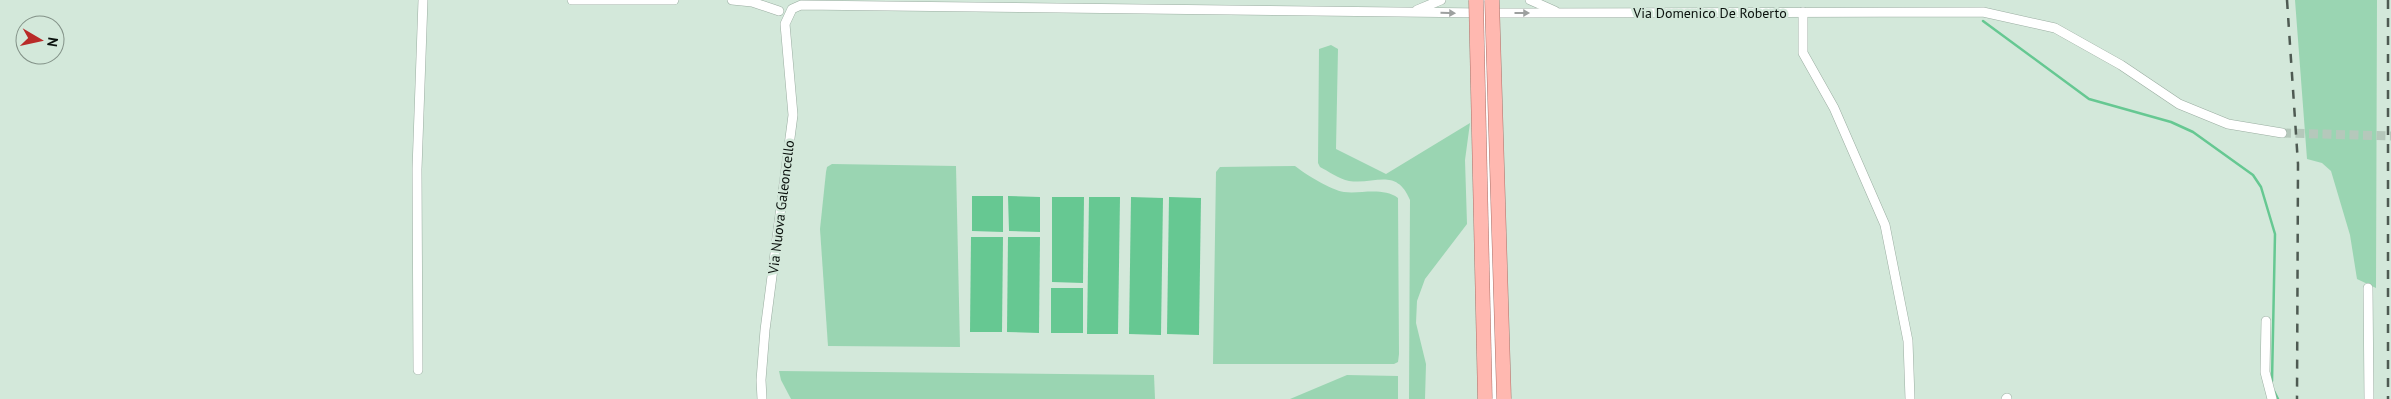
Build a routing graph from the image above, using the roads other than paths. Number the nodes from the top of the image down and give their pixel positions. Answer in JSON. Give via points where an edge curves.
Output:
{"nodes":[{"id":1,"x":423,"y":0,"type":"edge"},
{"id":2,"x":572,"y":0,"type":"edge"},
{"id":3,"x":674,"y":0,"type":"edge"},
{"id":4,"x":732,"y":0,"type":"edge"},
{"id":5,"x":1441,"y":0,"type":"edge"},
{"id":6,"x":1476,"y":0,"type":"edge"},
{"id":7,"x":1484,"y":0,"type":"edge"},
{"id":8,"x":1492,"y":0,"type":"edge"},
{"id":9,"x":1530,"y":0,"type":"edge"},
{"id":10,"x":1412,"y":12,"type":"junction"},
{"id":11,"x":1803,"y":12,"type":"junction"},
{"id":12,"x":784,"y":13,"type":"junction"},
{"id":13,"x":1484,"y":13,"type":"junction"},
{"id":14,"x":1560,"y":13,"type":"junction"},
{"id":15,"x":2282,"y":133,"type":"tunnel mouth"},
{"id":16,"x":2368,"y":288,"type":"dead end"},
{"id":17,"x":2266,"y":321,"type":"dead end"},
{"id":18,"x":418,"y":370,"type":"dead end"},
{"id":19,"x":762,"y":399,"type":"edge"},
{"id":20,"x":1485,"y":399,"type":"edge"},
{"id":21,"x":1493,"y":399,"type":"edge"},
{"id":22,"x":1504,"y":399,"type":"edge"},
{"id":23,"x":1910,"y":399,"type":"edge"},
{"id":24,"x":2272,"y":399,"type":"edge"},
{"id":25,"x":2369,"y":399,"type":"edge"}],
"edges":[{"from":1,"to":18,"type":"street","via":[[417,169]]},
{"from":2,"to":3,"type":"street"},
{"from":4,"to":12,"type":"street","via":[[752,2]]},
{"from":5,"to":10,"type":"street","name":"Via Domenico De Roberto"},
{"from":6,"to":20,"type":"highway","bridge":true},
{"from":7,"to":13,"type":"street"},
{"from":8,"to":22,"type":"highway","bridge":true},
{"from":9,"to":14,"type":"street","name":"Via Domenico De Roberto"},
{"from":10,"to":12,"type":"street","name":"Via Domenico De Roberto","via":[[805,4]]},
{"from":10,"to":13,"type":"street","name":"Via Domenico De Roberto","one_way":true},
{"from":11,"to":14,"type":"street","name":"Via Domenico De Roberto"},
{"from":11,"to":15,"type":"street","name":"Via Domenico De Roberto","via":[[1983,12],[2055,28],[2122,65],[2179,104],[2228,124]]},
{"from":11,"to":23,"type":"street","via":[[1803,53],[1834,108],[1886,225],[1908,341]]},
{"from":12,"to":19,"type":"street","name":"Via Nuova Galeoncello","via":[[793,115],[765,330]]},
{"from":13,"to":14,"type":"street","name":"Via Domenico De Roberto","one_way":true},
{"from":13,"to":21,"type":"street"},
{"from":16,"to":25,"type":"street"},
{"from":17,"to":24,"type":"street","via":[[2265,372]]}]}
